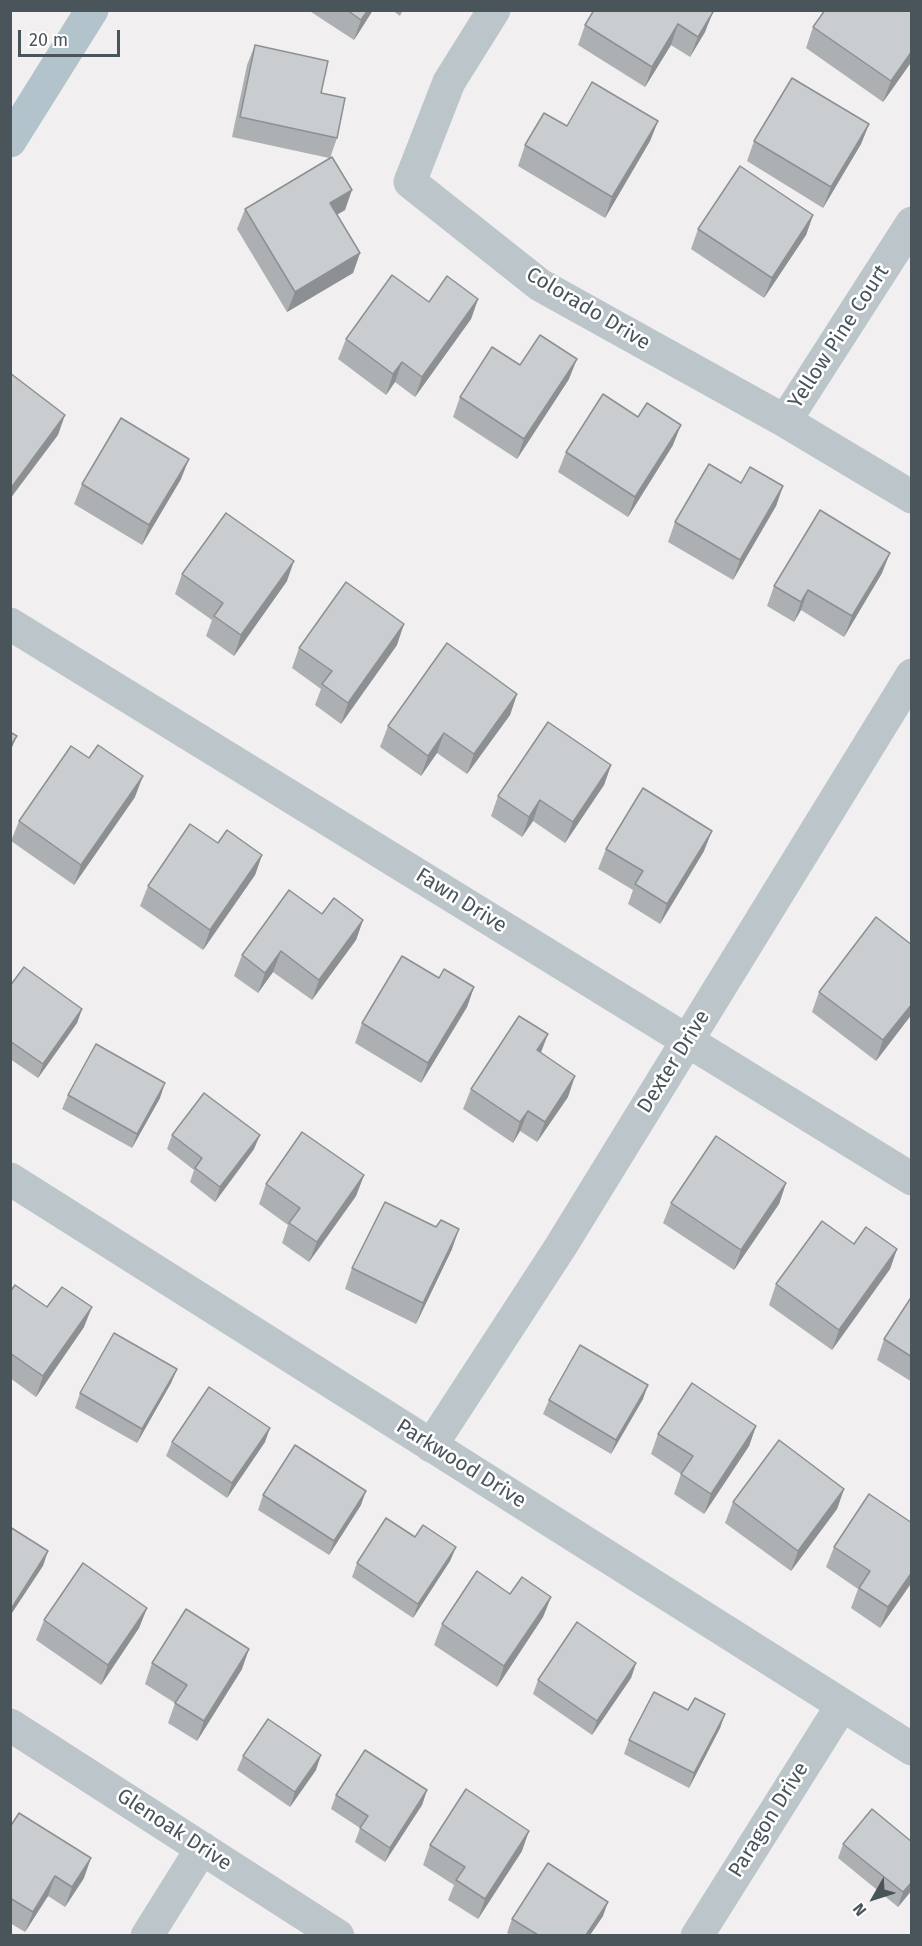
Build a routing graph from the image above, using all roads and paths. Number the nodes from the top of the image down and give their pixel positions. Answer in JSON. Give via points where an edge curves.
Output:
{"nodes":[{"id":1,"x":92,"y":10,"type":"edge"},
{"id":2,"x":494,"y":10,"type":"edge"},
{"id":3,"x":10,"y":141,"type":"edge"},
{"id":4,"x":912,"y":223,"type":"edge"},
{"id":5,"x":785,"y":421,"type":"junction"},
{"id":6,"x":912,"y":497,"type":"edge"},
{"id":7,"x":10,"y":624,"type":"edge"},
{"id":8,"x":912,"y":675,"type":"edge"},
{"id":9,"x":687,"y":1041,"type":"junction"},
{"id":10,"x":10,"y":1179,"type":"edge"},
{"id":11,"x":912,"y":1179,"type":"edge"},
{"id":12,"x":431,"y":1446,"type":"junction"},
{"id":13,"x":842,"y":1705,"type":"junction"},
{"id":14,"x":10,"y":1725,"type":"edge"},
{"id":15,"x":912,"y":1749,"type":"edge"},
{"id":16,"x":202,"y":1848,"type":"junction"},
{"id":17,"x":147,"y":1935,"type":"edge"},
{"id":18,"x":338,"y":1935,"type":"edge"},
{"id":19,"x":697,"y":1935,"type":"edge"}],
"edges":[{"from":1,"to":3,"type":"main road"},
{"from":2,"to":5,"type":"street","name":"Colorado Drive","via":[[449,82],[410,182],[540,285]]},
{"from":4,"to":5,"type":"street","name":"Yellow Pine Court"},
{"from":5,"to":6,"type":"street","name":"Colorado Drive"},
{"from":7,"to":9,"type":"street","name":"Fawn Drive"},
{"from":8,"to":9,"type":"street","name":"Dexter Drive"},
{"from":9,"to":11,"type":"street","name":"Fawn Drive"},
{"from":9,"to":12,"type":"street","name":"Dexter Drive","via":[[561,1246]]},
{"from":10,"to":12,"type":"street","name":"Parkwood Drive"},
{"from":12,"to":13,"type":"street","name":"Parkwood Drive"},
{"from":13,"to":15,"type":"street","name":"Parkwood Drive"},
{"from":13,"to":19,"type":"street","name":"Paragon Drive"},
{"from":14,"to":16,"type":"street","name":"Glenoak Drive"},
{"from":16,"to":17,"type":"street"},
{"from":16,"to":18,"type":"street","name":"Glenoak Drive"}]}
